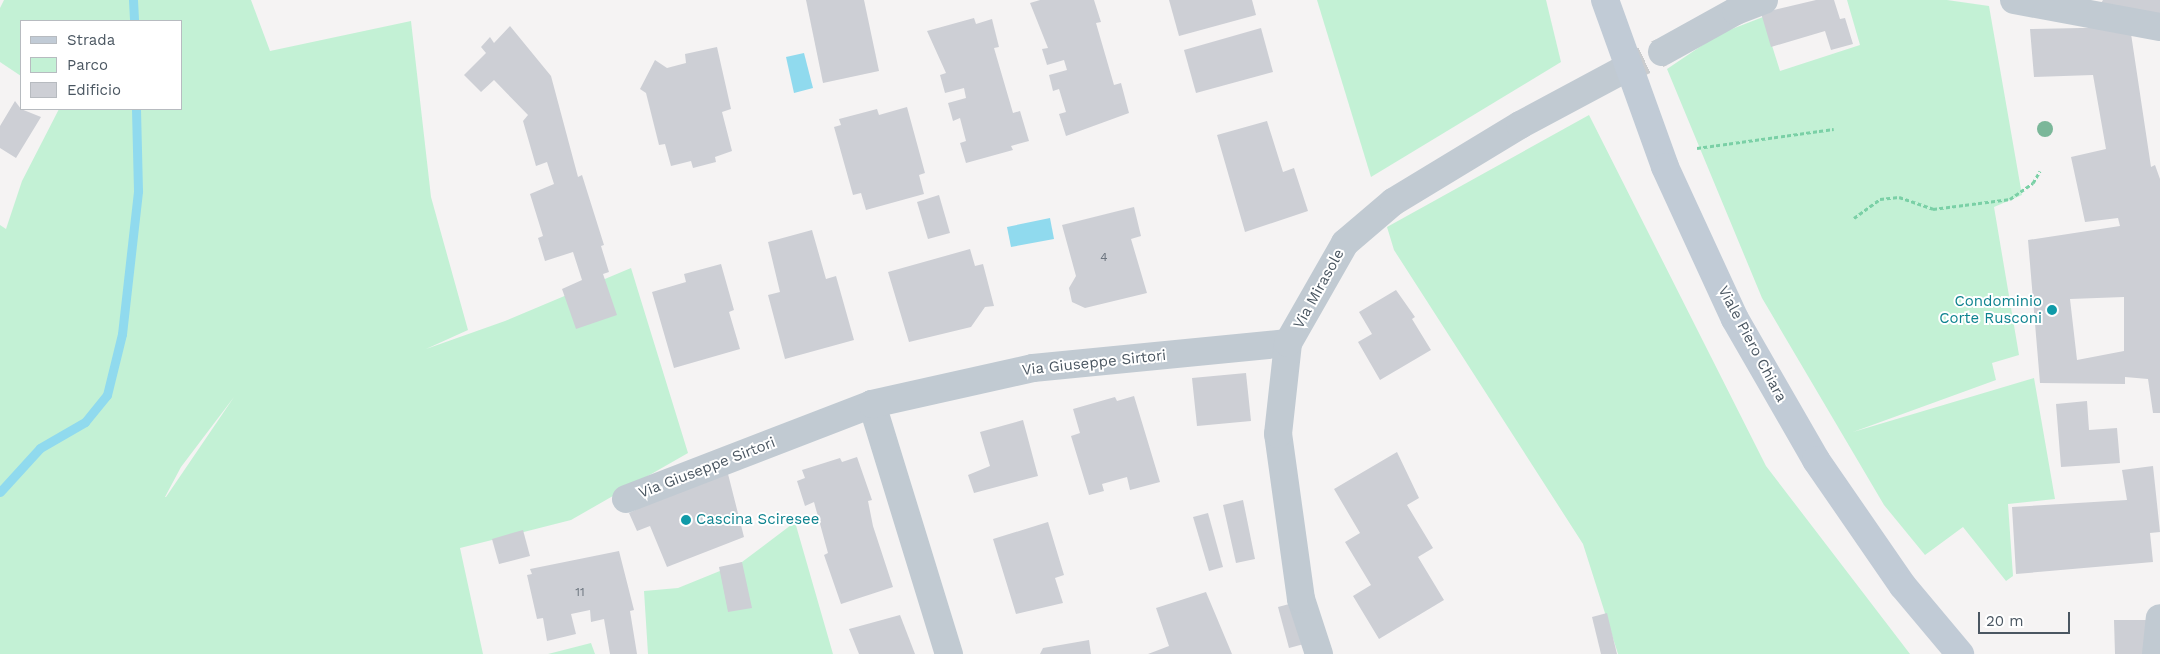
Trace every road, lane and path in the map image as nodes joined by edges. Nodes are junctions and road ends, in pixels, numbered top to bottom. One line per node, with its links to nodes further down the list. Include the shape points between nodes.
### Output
1 (1605, 0): 17 (street, Viale Piero Chiara, via 1665,167 1736,320 1816,460 1903,586)
2 (1764, 0): 5 (street)
3 (2014, 0): 4 (street)
4 (2160, 27)
5 (1662, 52)
6 (1619, 72): 11 (street, Via Mirasole, via 1520,125 1393,202 1345,243)
7 (1834, 129): 8 (path)
8 (1698, 148)
9 (2040, 170): 10 (path, via 2033,184 2010,199 1933,208 1899,197 1880,198)
10 (1854, 218)
11 (1288, 344): 12 (street, Via Giuseppe Sirtori, via 1033,368); 16 (street, Via Mirasole, via 1278,434 1301,599)
12 (872, 404): 13 (street, Via Giuseppe Sirtori); 15 (street)
13 (626, 499)
14 (2160, 618): 18 (street)
15 (949, 654)
16 (1319, 654)
17 (1960, 654)
18 (2156, 654)

